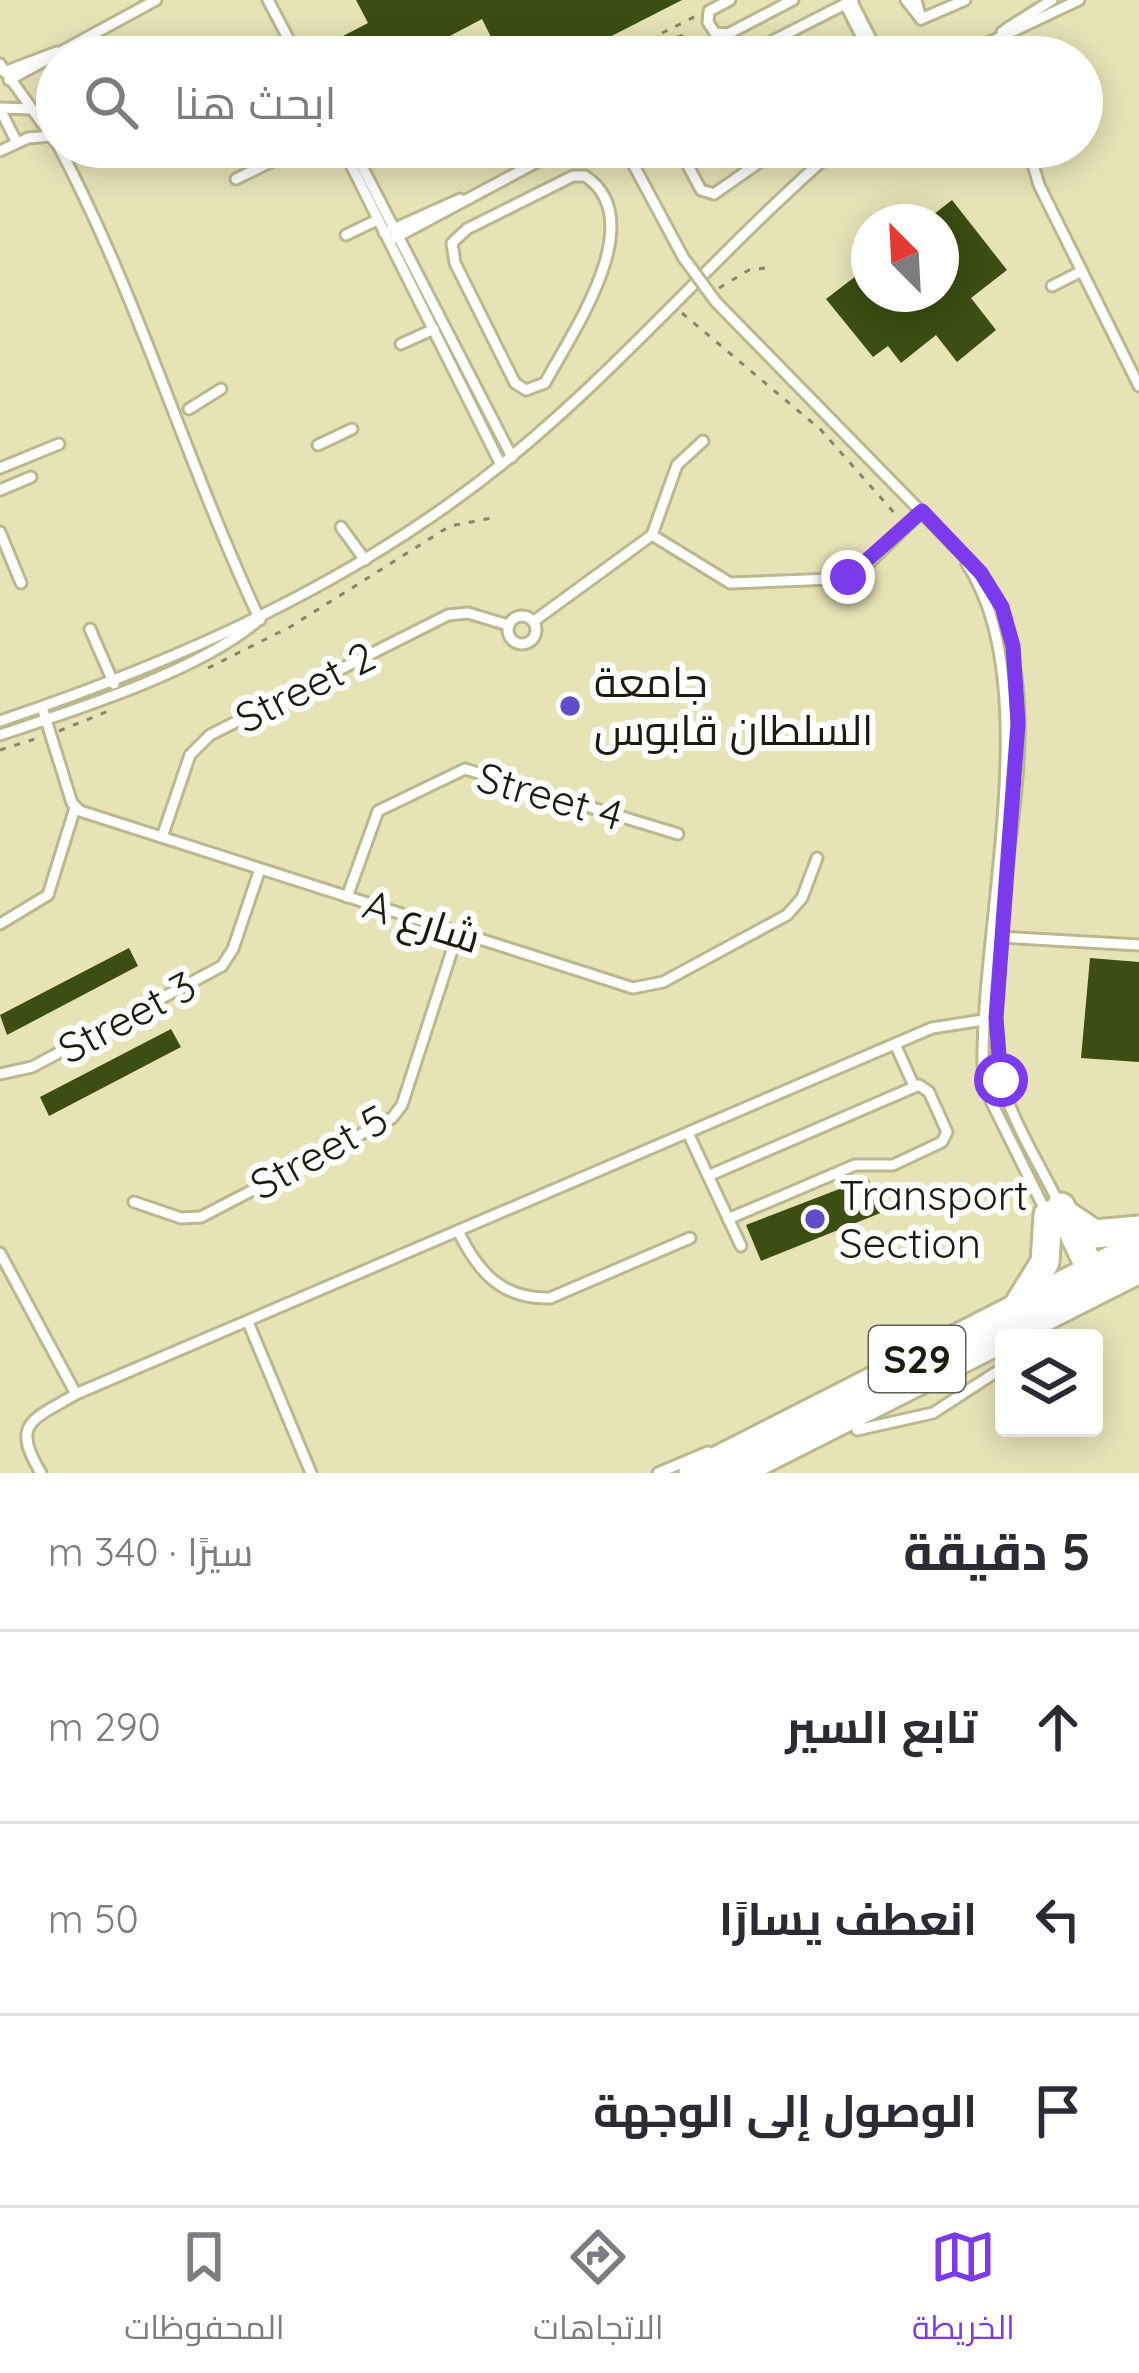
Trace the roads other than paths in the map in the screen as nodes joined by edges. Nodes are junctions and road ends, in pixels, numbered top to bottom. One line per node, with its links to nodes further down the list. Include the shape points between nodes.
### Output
1 (156, 0): 13 (lane)
2 (268, 0): 14 (lane)
3 (730, 0): 4 (lane, via 709,10 716,33)
4 (793, 0)
5 (906, 0): 11 (lane)
6 (916, 0): 11 (lane)
7 (965, 0): 11 (lane)
8 (1052, 0): 12 (lane)
9 (1079, 0): 12 (lane)
10 (850, 1): 15 (lane); 16 (lane)
11 (921, 19)
12 (1002, 32): 17 (lane); 18 (lane)
13 (87, 36)
14 (287, 36)
15 (782, 36)
16 (866, 36)
17 (995, 36)
18 (1003, 36)
19 (36, 60): 20 (lane)
20 (4, 72): 22 (lane)
21 (0, 108): 22 (lane); 24 (lane)
22 (31, 109): 23 (lane)
23 (36, 116)
24 (17, 143): 25 (lane); 26 (lane)
25 (36, 143)
26 (0, 151)
27 (68, 168): 70 (lane)
28 (259, 168): 38 (lane)
29 (351, 168): 41 (lane)
30 (364, 168): 43 (lane)
31 (522, 168): 40 (lane)
32 (538, 168): 39 (lane)
33 (635, 168): 63 (lane, bridge, via 716,302)
34 (689, 168): 35 (lane, via 701,190 714,194)
35 (752, 168)
36 (816, 168): 58 (lane)
37 (1034, 168): 46 (lane)
38 (236, 179)
39 (552, 187): 42 (lane); 42 (lane, via 573,176 592,180 613,231 586,305 545,383 533,390 515,383 451,253 458,234)
40 (462, 198): 42 (lane); 43 (lane)
41 (377, 220): 44 (lane); 45 (lane)
42 (478, 224)
43 (398, 231): 45 (lane); 48 (lane)
44 (346, 236)
45 (386, 237): 49 (lane)
46 (1082, 271): 47 (lane); 51 (lane)
47 (1052, 286)
48 (444, 324): 49 (lane); 58 (lane)
49 (432, 329): 50 (lane); 59 (lane)
50 (401, 344)
51 (1139, 386)
52 (221, 389): 53 (lane)
53 (189, 409)
54 (352, 429): 57 (lane)
55 (703, 442): 66 (lane, via 677,465)
56 (59, 444): 60 (lane)
57 (318, 445)
58 (512, 457): 59 (lane)
59 (501, 465): 68 (lane)
60 (0, 468)
61 (31, 477): 62 (lane)
62 (0, 490)
63 (922, 511): 66 (lane, via 848,577 738,584); 67 (lane)
64 (340, 527): 68 (lane)
65 (0, 532): 69 (lane)
66 (652, 535): 71 (lane)
67 (954, 544): 87 (lane, via 1002,607 1018,686); 89 (lane, via 991,611 1007,686)
68 (364, 560): 70 (lane)
69 (21, 583)
70 (260, 620): 74 (lane, via 226,644)
71 (534, 621): 72 (lane, via 520,616); 72 (lane, via 535,637 522,644)
72 (508, 625): 81 (lane, Street 2, via 448,615 210,736 190,755)
73 (90, 628): 74 (lane)
74 (116, 686): 75 (lane); 76 (lane)
75 (42, 707): 76 (lane); 77 (lane)
76 (46, 719): 78 (lane); 79 (lane)
77 (0, 721)
78 (0, 735)
79 (75, 808): 81 (lane, A شارع); 85 (lane, via 47,895)
80 (678, 834): 84 (lane, Street 4, via 465,769 378,811)
81 (162, 837): 83 (lane, A شارع)
82 (817, 859): 86 (lane, A شارع, via 788,915 643,988)
83 (260, 869): 84 (lane, A شارع); 91 (lane, Street 3, via 222,966 32,1067)
84 (347, 897): 86 (lane, A شارع)
85 (0, 924)
86 (458, 932): 95 (lane, Street 5, via 392,1118 201,1217)
87 (1000, 937): 88 (lane); 89 (lane)
88 (1139, 945)
89 (990, 1018): 90 (lane, via 949,1022); 96 (lane, via 1001,1080); 96 (lane, via 982,1066 991,1101)
90 (895, 1044): 92 (lane); 93 (lane)
91 (0, 1074)
92 (914, 1086): 94 (lane); 97 (lane, via 929,1092 947,1132 943,1142 892,1165 855,1165)
93 (688, 1133): 94 (lane); 99 (lane)
94 (708, 1176): 97 (lane)
95 (134, 1202)
96 (1054, 1211): 98 (main road, via 1094,1234); 104 (main road); 105 (main road, via 1046,1262)
97 (728, 1220): 101 (lane)
98 (1139, 1230)
99 (459, 1232): 100 (lane, via 486,1278 531,1299); 106 (lane)
100 (690, 1238)
101 (741, 1246)
102 (1139, 1246): 104 (main road, S29)
103 (0, 1253): 110 (lane)
104 (1105, 1280): 105 (main road, S29); 107 (main road, S29); 117 (main road)
105 (1008, 1312): 112 (main road, S29)
106 (248, 1322): 110 (lane); 114 (lane)
107 (1052, 1329)
108 (995, 1361): 111 (main road, S29)
109 (995, 1373): 111 (lane, via 934,1413)
110 (76, 1394): 113 (lane, via 25,1431)
111 (857, 1430): 118 (main road, S29)
112 (754, 1442): 115 (lane); 116 (main road, S29)
113 (41, 1473)
114 (311, 1473)
115 (658, 1473)
116 (693, 1473)
117 (736, 1473)
118 (771, 1473)

